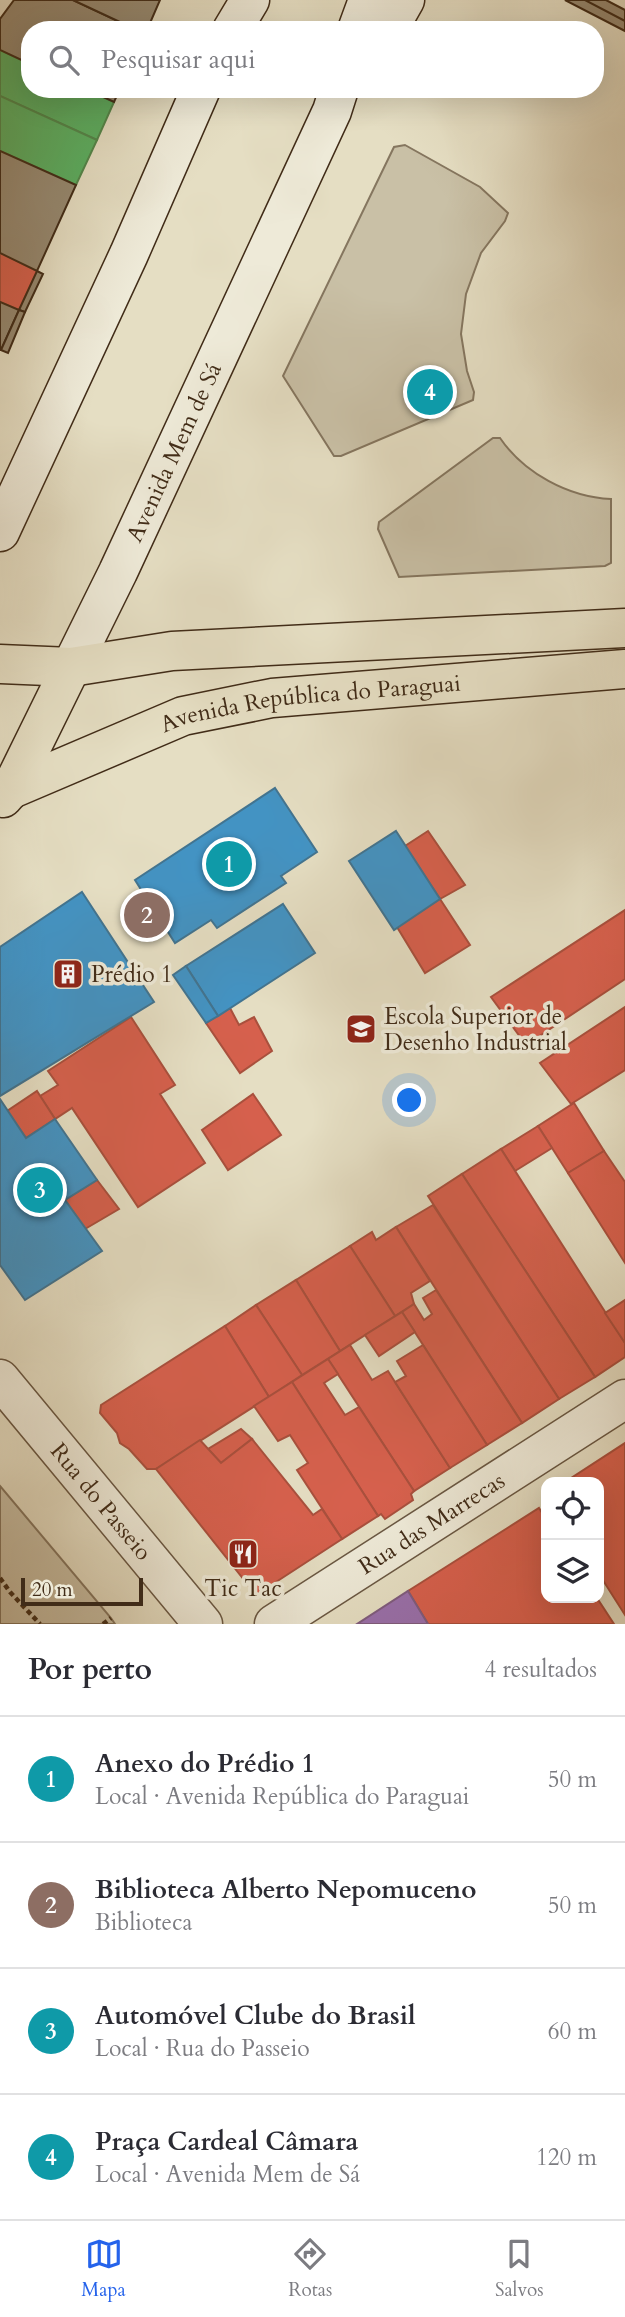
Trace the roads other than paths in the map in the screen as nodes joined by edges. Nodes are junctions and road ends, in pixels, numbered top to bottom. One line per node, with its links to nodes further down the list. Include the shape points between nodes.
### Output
1 (232, 0): 5 (main road)
2 (250, 0): 6 (main road)
3 (368, 0): 7 (main road)
4 (405, 0): 8 (main road)
5 (226, 21)
6 (237, 21)
7 (360, 21)
8 (393, 21)
9 (197, 98): 11 (main road)
10 (339, 98): 14 (main road, Avenida Mem de Sá)
11 (0, 532)
12 (625, 628): 14 (main road, via 172,651)
13 (0, 664): 14 (main road)
14 (71, 667): 16 (main road, Avenida Mem de Sá)
15 (625, 669): 16 (main road, Avenida República do Paraguai, via 272,698 183,716)
16 (4, 795)
17 (0, 1379): 19 (main road, Rua do Passeio)
18 (625, 1399): 20 (main road, Rua das Marrecas)
19 (203, 1624)
20 (274, 1624)

